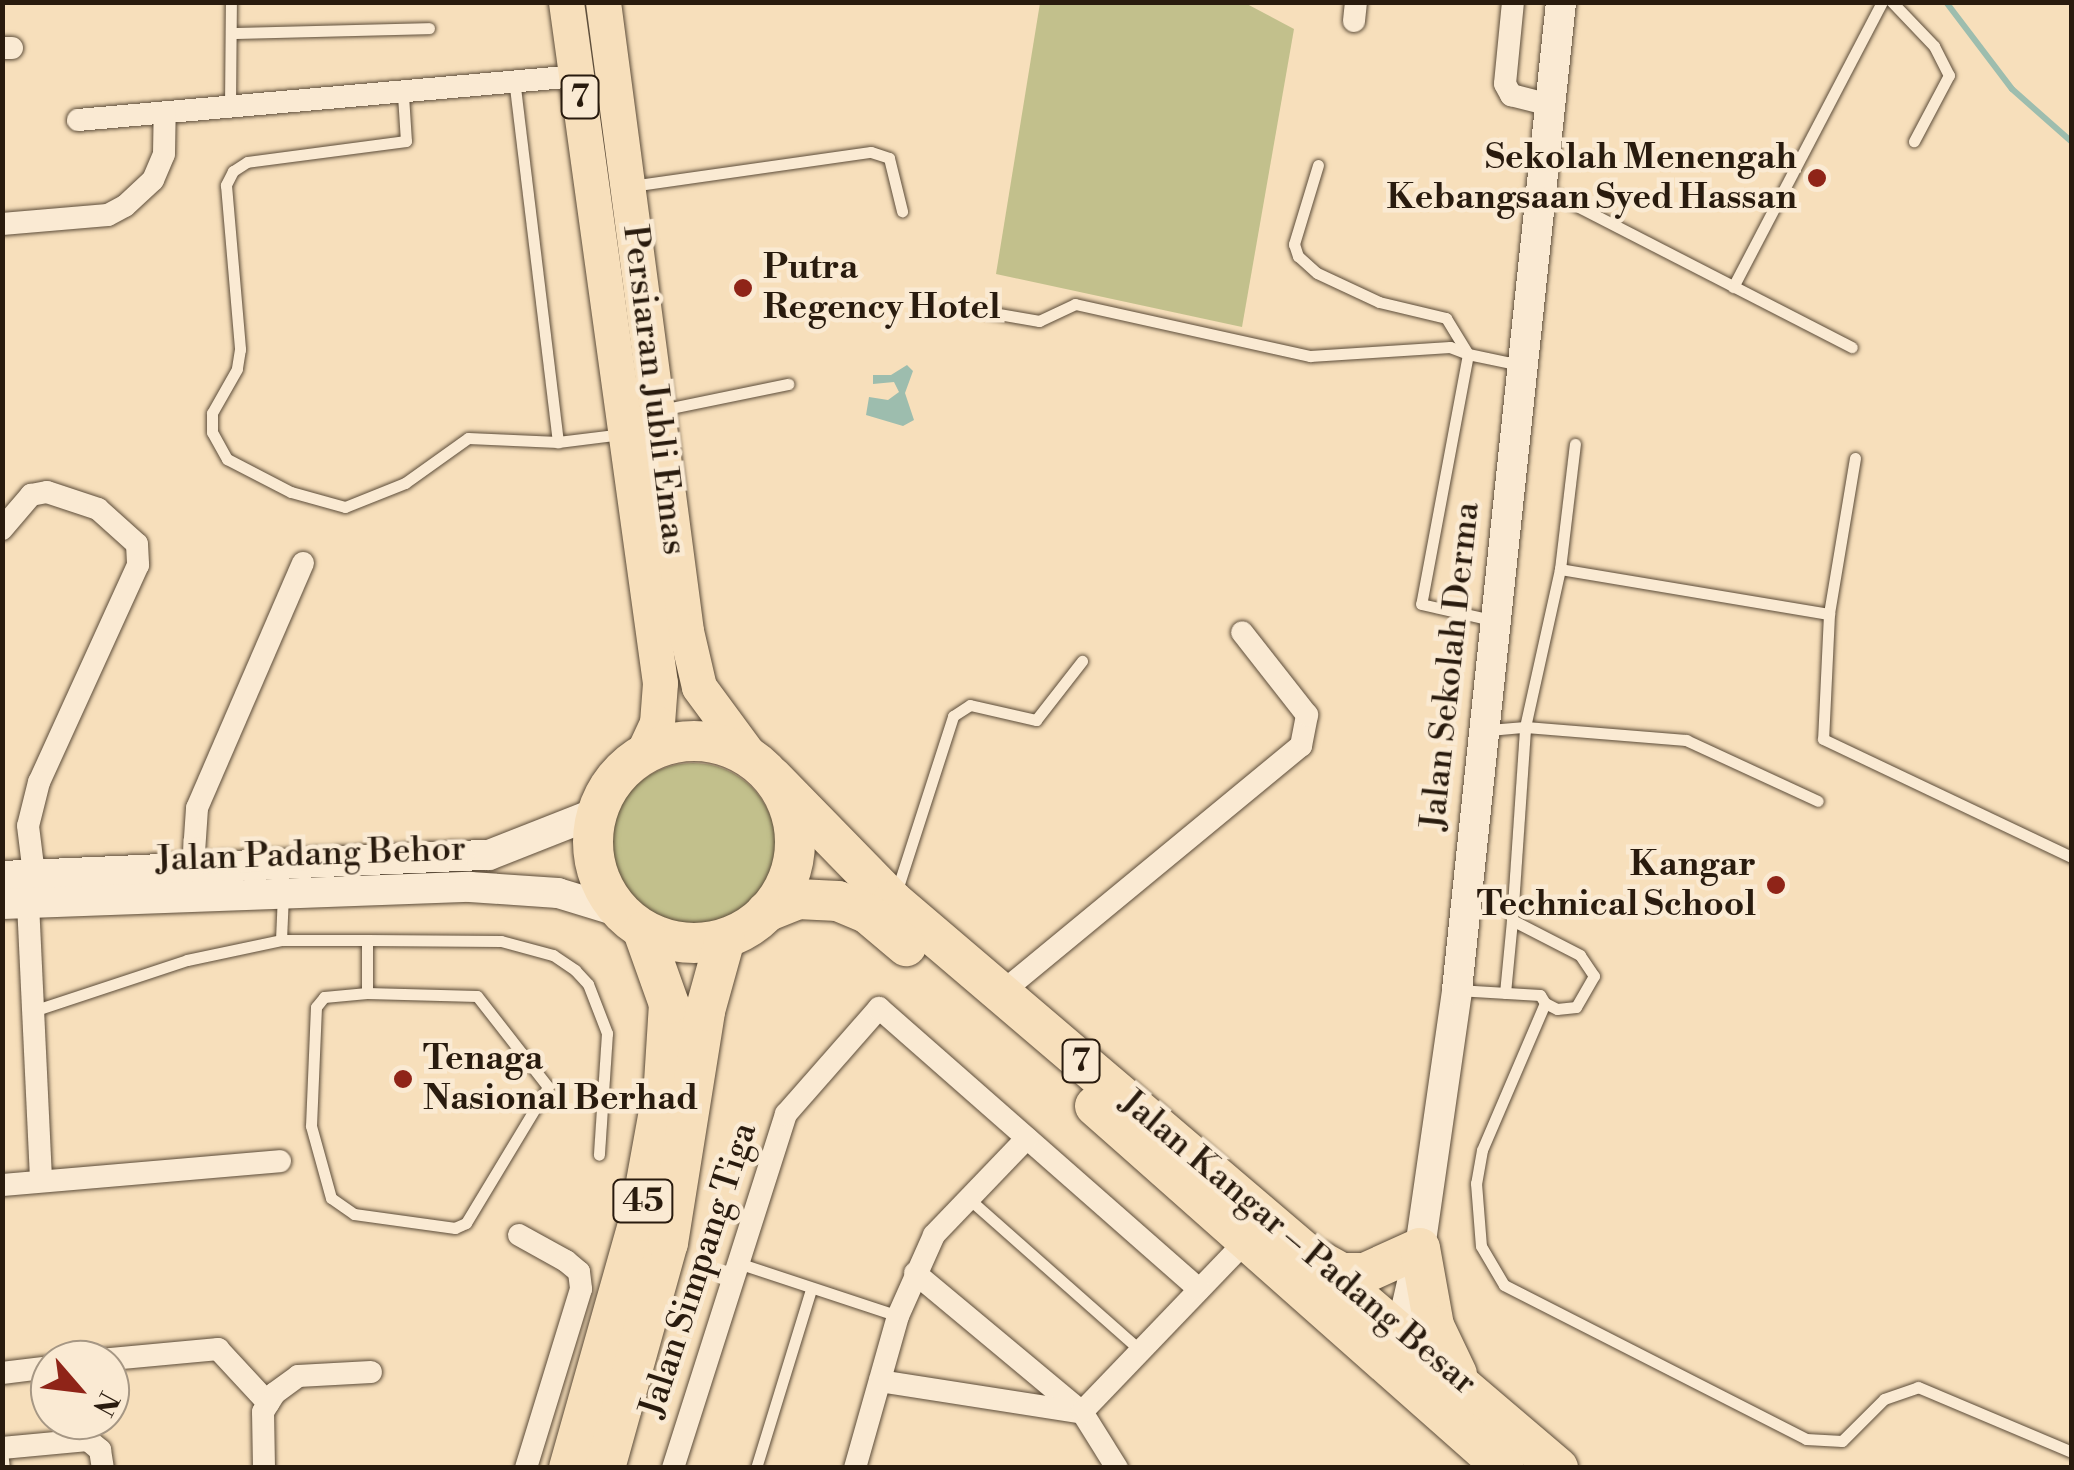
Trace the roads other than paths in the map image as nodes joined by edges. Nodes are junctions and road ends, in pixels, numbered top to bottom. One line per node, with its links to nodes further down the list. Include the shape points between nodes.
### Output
1 (231, 2): 9 (lane)
2 (566, 2): 10 (main road, Persiaran Jubli Emas / 7)
3 (602, 2): 19 (main road, Persiaran Jubli Emas / 7)
4 (1514, 2): 13 (street, via 1506,84 1511,95)
5 (1562, 2): 13 (street, Jalan Sekolah Derma)
6 (1882, 2): 24 (lane)
7 (1892, 2): 17 (lane, via 1934,46 1949,75)
8 (429, 28): 9 (lane)
9 (231, 33): 14 (lane)
10 (577, 76): 11 (street); 21 (main road, Persiaran Jubli Emas / 7)
11 (515, 86): 12 (street); 32 (lane)
12 (402, 95): 14 (street); 32 (lane, via 406,142 247,162 233,171 226,186 240,349 237,369 218,394 212,432 227,459 306,499 345,507 404,483 468,438)
13 (1550, 104): 20 (street, Jalan Sekolah Derma)
14 (230, 107): 15 (street)
15 (165, 115): 16 (street); 23 (street, via 164,154 153,180 125,206 108,215)
16 (78, 120)
17 (1914, 141)
18 (1318, 165): 27 (lane, via 1294,244 1298,256 1317,274 1379,302 1446,318)
19 (628, 186): 21 (main road); 22 (lane, via 870,152 889,158); 30 (main road, Persiaran Jubli Emas / 7)
20 (1540, 187): 24 (lane); 28 (street, Jalan Sekolah Derma)
21 (593, 192): 31 (main road, Persiaran Jubli Emas / 7)
22 (902, 211)
23 (2, 224)
24 (1733, 287): 26 (lane)
25 (986, 312): 27 (lane, via 1039,321 1075,304 1310,356 1450,347)
26 (1852, 348)
27 (1468, 354): 28 (lane); 39 (lane, via 1421,604)
28 (1520, 365): 39 (street, Jalan Sekolah Derma)
29 (788, 384): 30 (lane)
30 (657, 411): 45 (main road, Persiaran Jubli Emas / 7, via 696,676 715,717)
31 (626, 433): 32 (lane); 44 (main road, Persiaran Jubli Emas / 7, via 660,683 658,723)
32 (558, 442)
33 (1576, 444): 37 (lane)
34 (1855, 458): 38 (lane)
35 (2, 528): 52 (street, via 30,496 48,492 109,516 137,544 138,564 40,782)
36 (303, 563): 49 (street, via 197,808)
37 (1560, 570): 38 (lane); 42 (lane)
38 (1829, 614): 48 (lane, via 1822,730 1832,748)
39 (1492, 620): 43 (street, Jalan Sekolah Derma)
40 (1242, 632): 62 (street, via 1307,715 1301,746)
41 (1082, 662): 53 (lane, via 1036,720 970,705 952,716)
42 (1526, 727): 43 (lane); 46 (lane, via 1686,740); 55 (lane)
43 (1480, 731): 60 (street, Jalan Sekolah Derma)
44 (642, 755): 45 (highway, 7, via 698,741); 47 (highway, 7, via 610,786)
45 (762, 768): 53 (highway, Jalan Kangar – Padang Besar / 7); 54 (highway, 7, via 790,812 795,851 789,877)
46 (1818, 801)
47 (598, 812): 49 (street, Jalan Padang Behor, via 490,855); 56 (highway, via 596,865)
48 (2072, 857)
49 (193, 867): 52 (street, Jalan Padang Behor)
50 (2, 876): 52 (street, Jalan Padang Behor)
51 (284, 892): 52 (street, Jalan Padang Behor); 56 (street, Jalan Padang Behor, via 470,886 558,894); 58 (lane)
52 (21, 894): 65 (street)
53 (894, 902): 62 (highway, Jalan Kangar – Padang Besar / 7)
54 (766, 912): 57 (highway, 7); 73 (highway, Jalan Kangar – Padang Besar / 7, via 798,899 838,901 868,914)
55 (1512, 920): 63 (lane); 64 (lane, via 1590,964 1589,994 1576,1007 1557,1010)
56 (632, 921): 57 (highway, via 683,944); 96 (highway, 45, via 670,1004 664,1083)
57 (725, 939): 96 (highway, 45, via 705,1011 668,1243)
58 (281, 940): 59 (lane); 65 (lane, via 187,960)
59 (367, 940): 61 (lane); 67 (lane, via 501,941 553,956 575,970 588,984 607,1034)
60 (1457, 990): 63 (lane); 74 (street, Jalan Sekolah Derma)
61 (367, 993): 61 (lane, via 477,996 548,1087 466,1222 454,1228 354,1214 331,1198 311,1126 316,1007 324,997)
62 (1001, 993): 75 (highway, Jalan Kangar – Padang Besar / 7)
63 (1504, 993): 64 (lane, via 1540,995)
64 (1545, 1003): 94 (lane, via 1482,1150 1476,1183 1480,1246 1504,1285 1806,1439 1842,1441 1884,1399 1918,1387)
65 (33, 1011): 69 (street)
66 (1027, 1138): 71 (street); 76 (street, Jalan Simpang Tiga, via 879,1008 786,1114); 79 (street)
67 (599, 1155)
68 (280, 1161): 69 (street)
69 (41, 1179): 70 (street)
70 (2, 1185)
71 (967, 1197): 77 (street, via 934,1235); 83 (lane)
72 (519, 1236): 95 (street, via 566,1260 579,1272 582,1289)
73 (1246, 1240): 79 (street); 81 (highway, Jalan Kangar – Padang Besar / 7)
74 (1420, 1248): 75 (highway, via 1364,1274 1342,1273); 82 (street, Jalan Sekolah Derma); 89 (highway, via 1440,1344)
75 (1316, 1260): 82 (highway, Jalan Kangar – Padang Besar / 7)
76 (736, 1262): 78 (lane); 101 (street, Jalan Simpang Tiga)
77 (915, 1273): 80 (street); 92 (street)
78 (811, 1289): 80 (lane); 102 (lane)
79 (1199, 1290): 83 (street)
80 (898, 1316): 88 (street)
81 (1344, 1324): 82 (highway, via 1388,1338); 90 (highway, Jalan Kangar – Padang Besar / 7)
82 (1400, 1335): 89 (highway, Jalan Kangar – Padang Besar / 7); 90 (highway)
83 (1141, 1351): 92 (street)
84 (130, 1357): 91 (street, via 218,1349)
85 (30, 1370): 87 (street)
86 (371, 1372): 91 (street, via 298,1376)
87 (2, 1373)
88 (880, 1380): 92 (street); 97 (street)
89 (1465, 1384): 105 (highway, Jalan Kangar – Padang Besar / 7)
90 (1418, 1388): 104 (highway, Jalan Kangar – Padang Besar / 7)
91 (272, 1398): 100 (street, via 263,1412)
92 (1082, 1412): 103 (street)
93 (2, 1449): 98 (lane); 99 (street, via 88,1440 100,1450)
94 (2072, 1452)
95 (530, 1458): 96 (street)
96 (582, 1465)
97 (857, 1467)
98 (4, 1468)
99 (103, 1468)
100 (264, 1468)
101 (673, 1468)
102 (756, 1468)
103 (1117, 1468)
104 (1504, 1468)
105 (1558, 1468)

